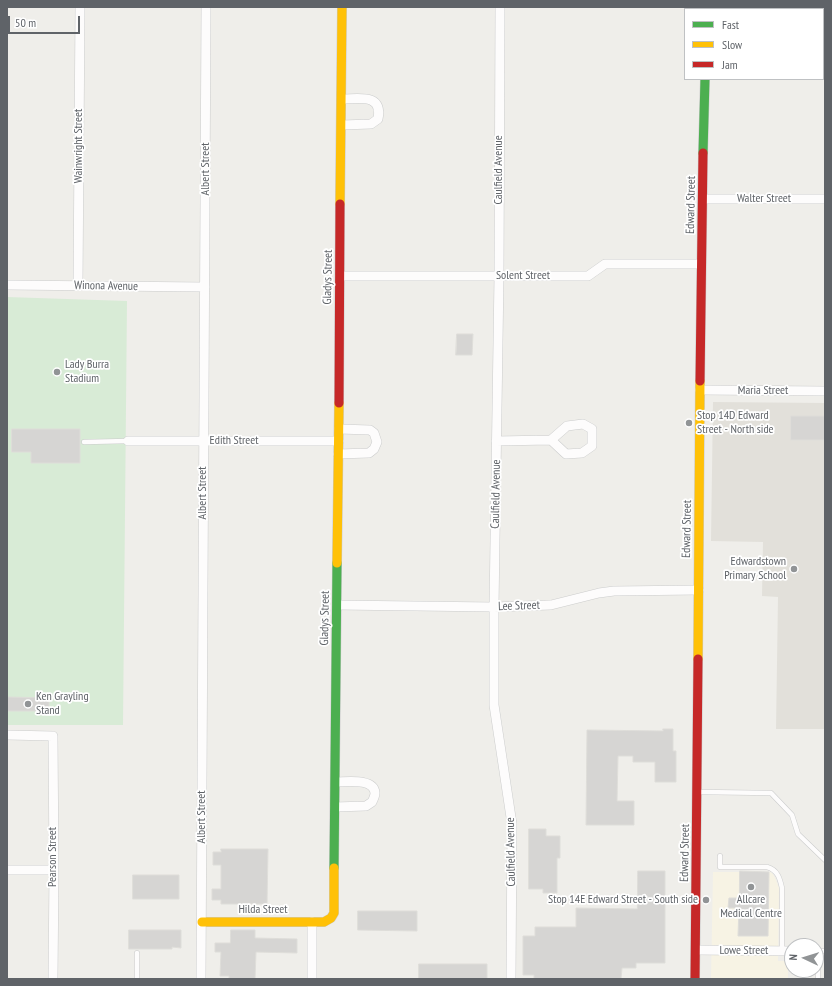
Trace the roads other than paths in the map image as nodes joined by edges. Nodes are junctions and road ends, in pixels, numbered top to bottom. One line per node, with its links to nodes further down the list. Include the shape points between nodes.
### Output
1 (80, 7): 14 (street, Wainwright Street)
2 (206, 7): 15 (street, Albert Street)
3 (342, 7): 6 (street, Gladys Street)
4 (500, 7): 12 (street, Caulfield Avenue)
5 (705, 80): 8 (street, Edward Street)
6 (342, 99): 7 (street, Gladys Street); 7 (street, via 370,100 376,102 380,110 378,119 370,124)
7 (342, 125): 11 (street, Gladys Street)
8 (703, 199): 9 (street, Walter Street); 10 (street, Edward Street)
9 (825, 199)
10 (701, 264): 12 (street, Solent Street, via 605,264 588,276); 16 (street, Edward Street)
11 (340, 276): 12 (street, Solent Street); 18 (street, Gladys Street)
12 (499, 276): 23 (street, Caulfield Avenue)
13 (7, 285): 14 (street, Winona Avenue)
14 (78, 286): 15 (street, Winona Avenue)
15 (205, 288): 21 (street, Albert Street)
16 (700, 390): 17 (street, Maria Street); 26 (street, Edward Street)
17 (825, 391)
18 (339, 429): 22 (street, Gladys Street); 25 (street, via 370,430 377,442 369,453)
19 (551, 440): 19 (street, via 566,454 582,453 592,446 592,429 583,424 567,426); 23 (street)
20 (128, 441): 21 (street, Edith Street); 24 (lane)
21 (204, 441): 22 (street, Edith Street); 37 (street, Albert Street)
22 (338, 441): 25 (street, Gladys Street)
23 (496, 441): 28 (street, Caulfield Avenue)
24 (84, 442)
25 (338, 454): 27 (street, Gladys Street)
26 (699, 590): 28 (street, Lee Street, via 614,591 551,605); 31 (street, Edward Street)
27 (337, 605): 28 (street, Lee Street); 30 (street, Gladys Street)
28 (494, 607): 47 (street, Caulfield Avenue, via 494,705 512,824)
29 (7, 735): 36 (street, Pearson Street, via 53,736)
30 (336, 782): 32 (street, Gladys Street); 32 (street, via 367,782 375,793 372,802 366,806)
31 (697, 792): 34 (lane, via 771,793 792,815 798,834); 40 (street, Edward Street)
32 (335, 807): 39 (street, Gladys Street, via 334,913)
33 (720, 856): 41 (lane, via 720,867 767,867 780,878)
34 (825, 860)
35 (7, 870): 36 (street)
36 (54, 870): 43 (street, Pearson Street)
37 (202, 922): 38 (street, Hilda Street); 45 (street, Albert Street)
38 (312, 922): 39 (street, Hilda Street); 46 (street)
39 (324, 922)
40 (696, 950): 41 (street, Lowe Street); 48 (street, Edward Street)
41 (782, 951)
42 (137, 953): 44 (lane)
43 (53, 979)
44 (137, 979)
45 (201, 979)
46 (312, 979)
47 (511, 979)
48 (694, 979)

